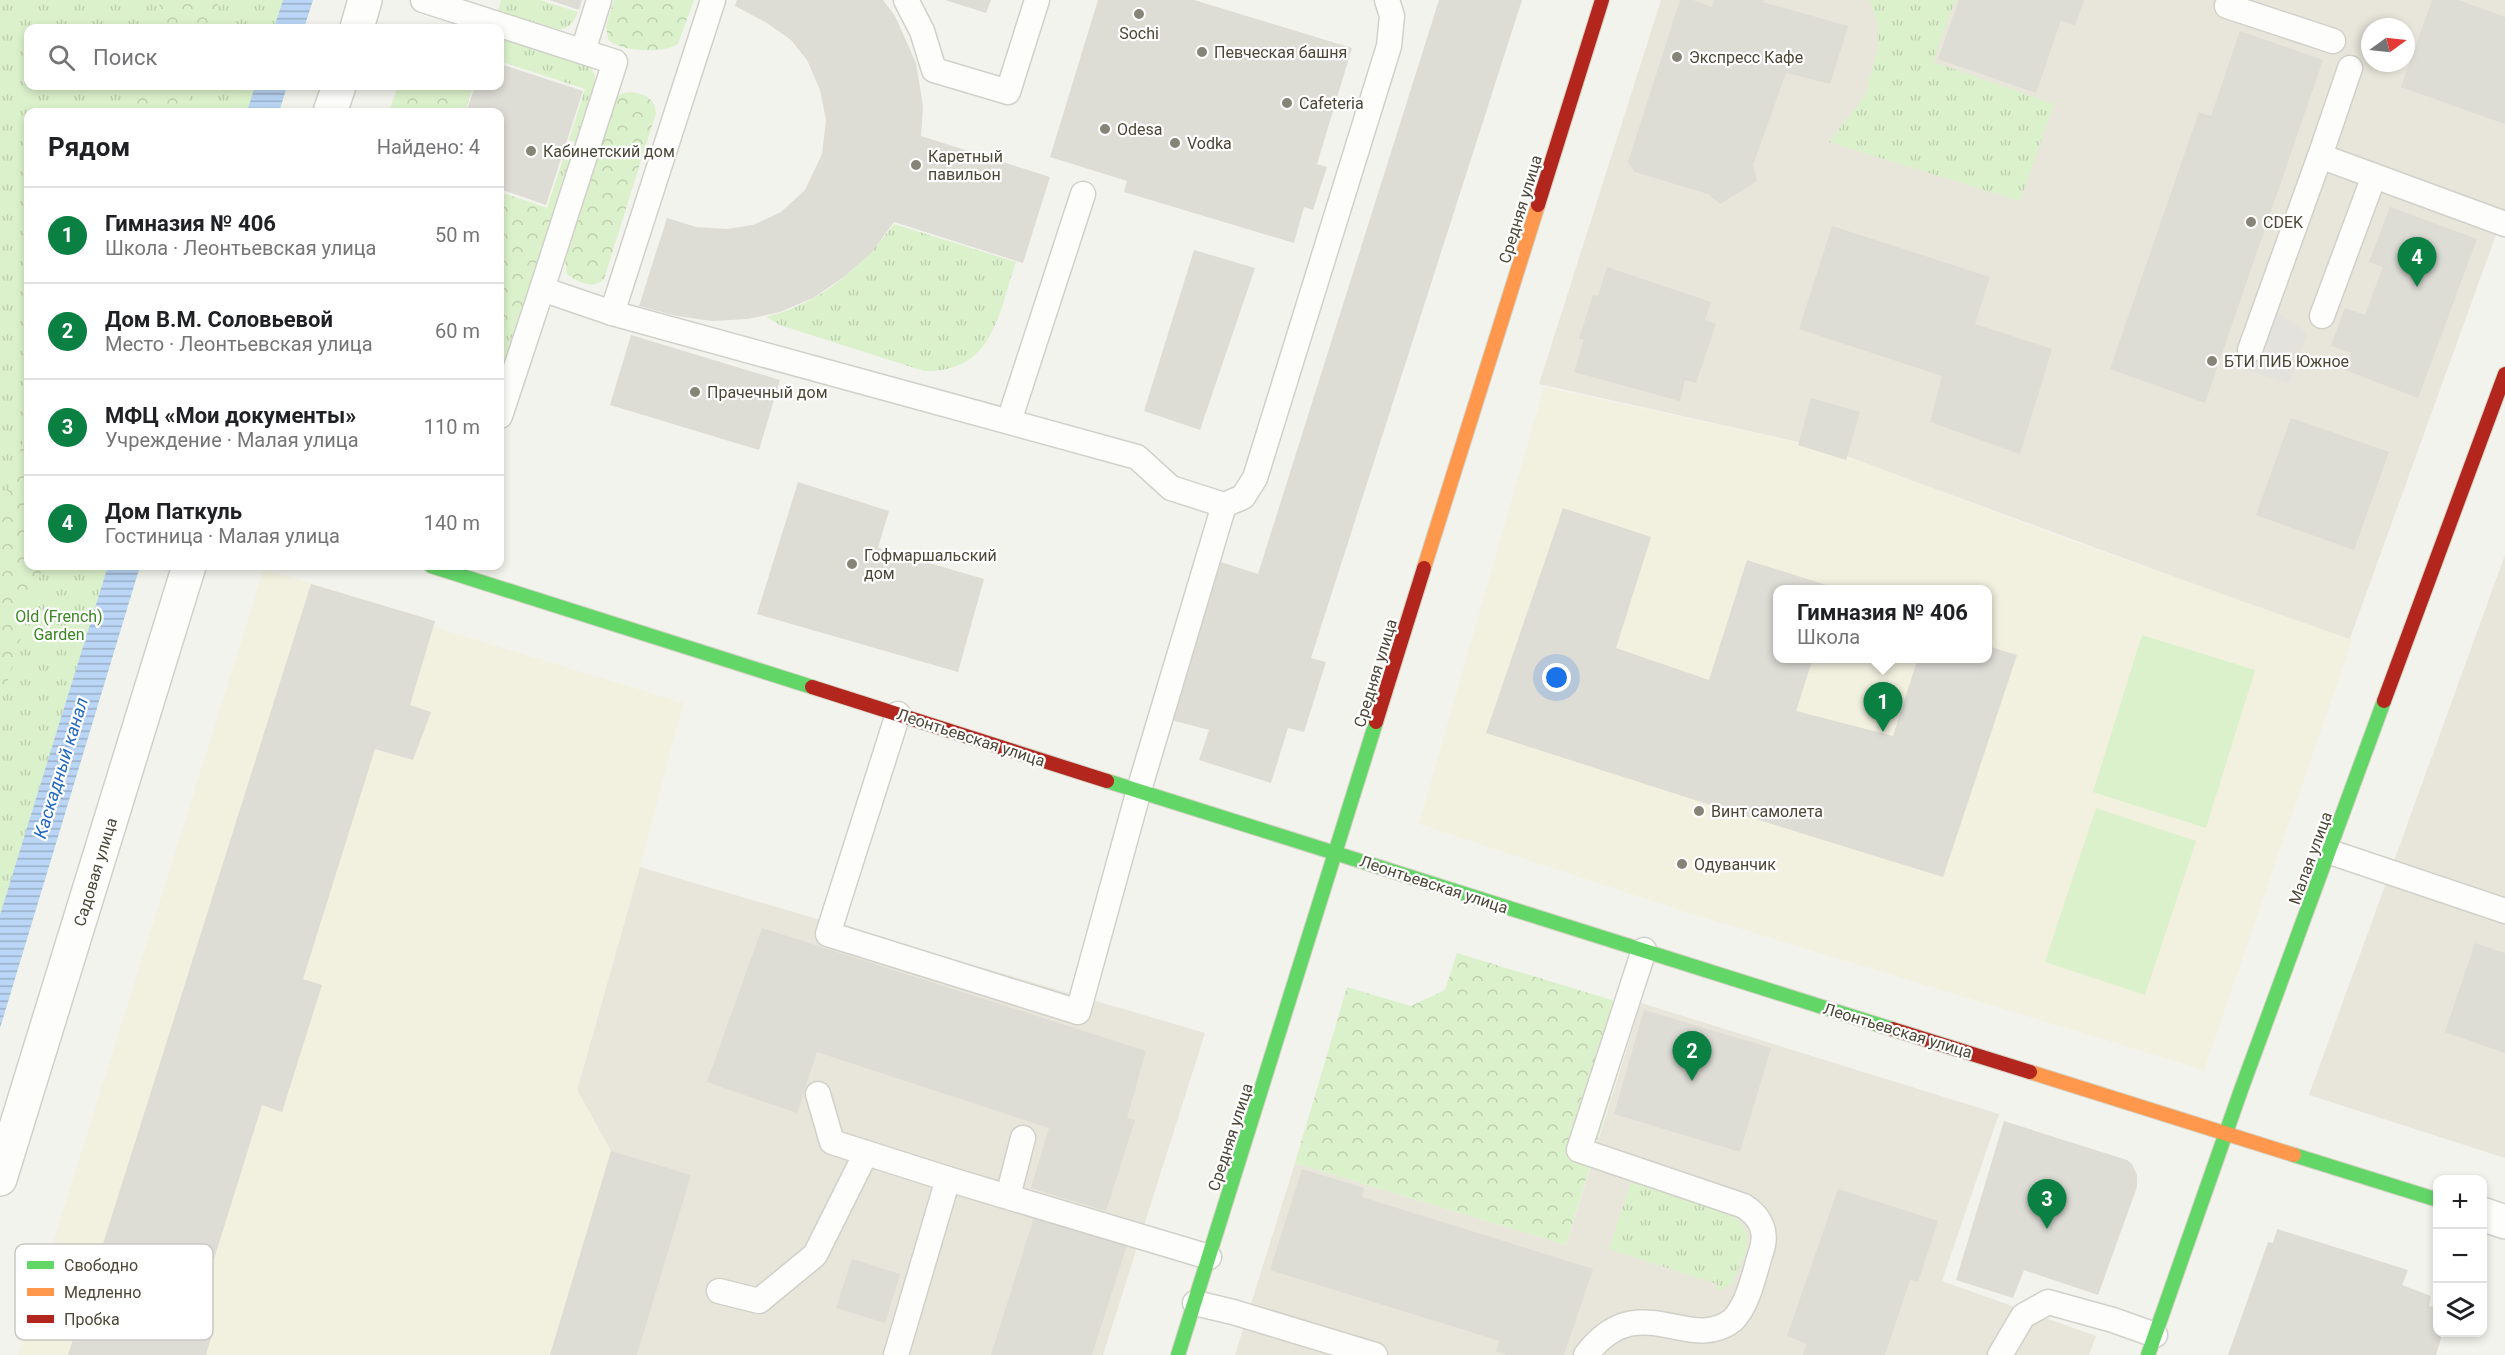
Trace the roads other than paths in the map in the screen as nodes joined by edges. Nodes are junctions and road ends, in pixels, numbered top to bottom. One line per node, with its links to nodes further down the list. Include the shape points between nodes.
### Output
1 (365, 0): 10 (street)
2 (423, 0): 11 (lane)
3 (599, 0): 14 (lane)
4 (713, 0): 23 (lane)
5 (906, 0): 6 (lane, via 922,31 934,70 1008,92)
6 (1037, 0)
7 (1388, 0): 29 (lane, via 1392,16 1389,46 1255,478 1243,496)
8 (1602, 0): 35 (street, Средняя улица)
9 (2227, 6): 13 (lane)
10 (358, 24)
11 (498, 24)
12 (504, 26): 14 (lane)
13 (2333, 40)
14 (583, 51): 22 (lane, via 615,62)
15 (2350, 68): 18 (lane)
16 (338, 90): 17 (street)
17 (331, 108)
18 (2320, 156): 19 (lane); 25 (lane)
19 (2374, 176): 21 (lane); 24 (lane)
20 (1083, 194): 28 (lane)
21 (2505, 224)
22 (542, 289): 23 (lane); 27 (lane)
23 (612, 313): 28 (lane)
24 (2322, 315)
25 (2250, 350)
26 (2505, 374): 34 (street, Малая улица)
27 (504, 404)
28 (1009, 421): 29 (lane, via 1137,457 1172,489)
29 (1224, 505): 33 (lane)
30 (188, 570): 42 (street, Садовая улица)
31 (450, 570): 32 (street, Леонтьевская улица)
32 (898, 714): 33 (street, Леонтьевская улица); 33 (lane, via 828,934 840,938 1078,1012)
33 (1139, 790): 35 (street, Леонтьевская улица)
34 (2330, 852): 36 (lane); 39 (street, Малая улица)
35 (1336, 853): 37 (street, Леонтьевская улица); 48 (street, Средняя улица)
36 (2505, 911)
37 (1644, 950): 39 (street, Леонтьевская улица); 55 (lane, via 1579,1150 1744,1206 1757,1215 1764,1230 1763,1247 1744,1302 1733,1320 1712,1336 1689,1338 1650,1325 1616,1328)
38 (818, 1094): 41 (lane, via 832,1142)
39 (2226, 1133): 45 (street, Леонтьевская улица); 51 (street, Малая улица)
40 (1023, 1138): 44 (lane)
41 (866, 1153): 43 (lane); 49 (lane, via 815,1255 759,1301)
42 (0, 1179)
43 (948, 1179): 44 (lane); 52 (lane)
44 (1008, 1196): 48 (lane)
45 (2433, 1198)
46 (2487, 1217): 47 (street)
47 (2505, 1222)
48 (1209, 1257): 50 (street, Средняя улица)
49 (719, 1291)
50 (1195, 1303): 53 (street, Средняя улица); 54 (lane)
51 (2151, 1345): 56 (lane, via 2113,1320 2048,1302 2023,1316)
52 (897, 1355)
53 (1178, 1355)
54 (1374, 1355)
55 (1586, 1355)
56 (2000, 1355)

